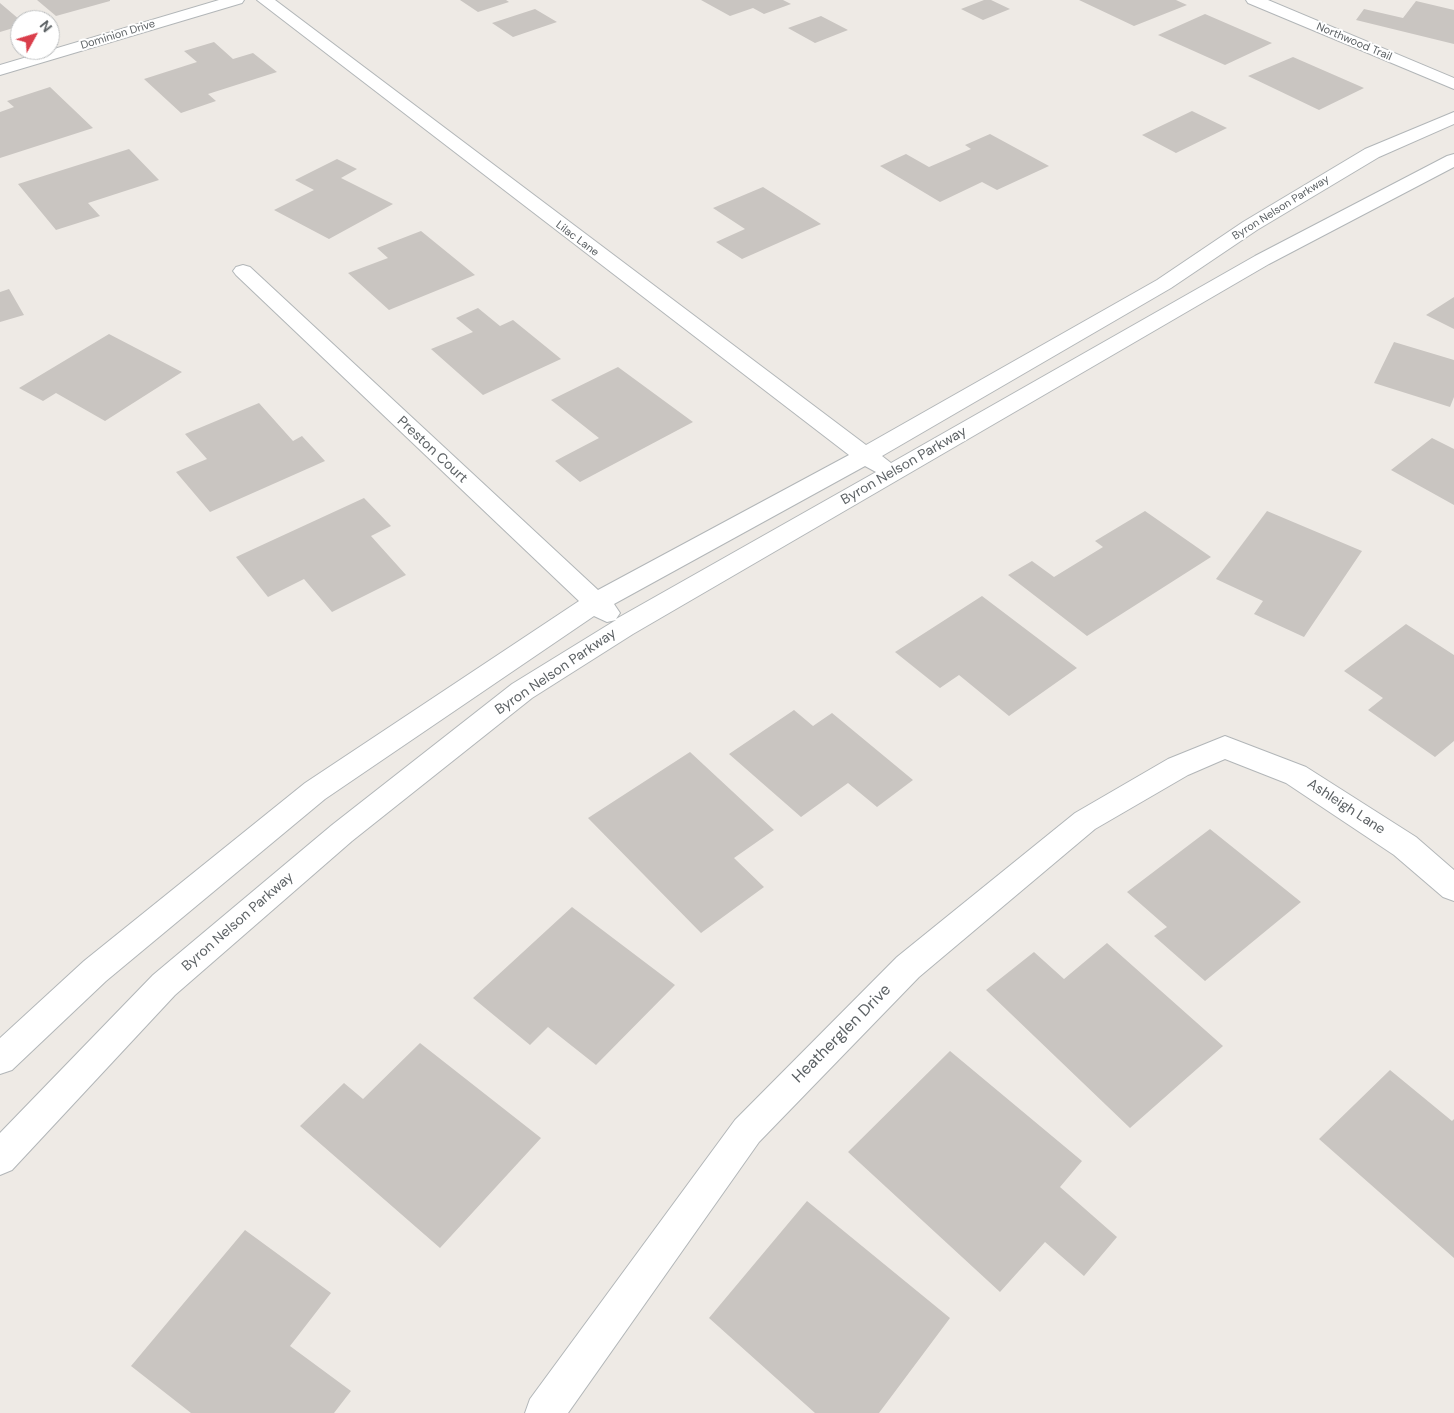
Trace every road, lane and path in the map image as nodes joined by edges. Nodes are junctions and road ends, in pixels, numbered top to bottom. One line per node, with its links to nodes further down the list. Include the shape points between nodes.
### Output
1 (236, 0): 4 (street, Dominion Drive)
2 (265, 0): 11 (street, Lilac Lane)
3 (1254, 0): 5 (street, Northwood Trail)
4 (0, 70)
5 (1454, 84)
6 (1454, 117): 9 (street, Byron Nelson Parkway, via 1372,153)
7 (1454, 160): 10 (street, Byron Nelson Parkway, via 1262,260)
8 (243, 271): 13 (street, Preston Court)
9 (1115, 312): 10 (street); 11 (street, Byron Nelson Parkway)
10 (1143, 328): 12 (street, Byron Nelson Parkway)
11 (865, 456): 12 (street, Lilac Lane); 13 (street, Byron Nelson Parkway)
12 (893, 472): 14 (street, Byron Nelson Parkway)
13 (594, 603): 14 (street, Preston Court); 17 (street, Byron Nelson Parkway, via 315,791 95,970)
14 (624, 627): 18 (street, Byron Nelson Parkway, via 522,692 342,833 164,985)
15 (1225, 747): 16 (street, Ashleigh Lane, via 1296,775 1405,846); 19 (street, Heatherglen Drive, via 1178,767 1085,821 908,967 747,1130)
16 (1454, 888)
17 (0, 1059)
18 (0, 1158)
19 (544, 1413)

